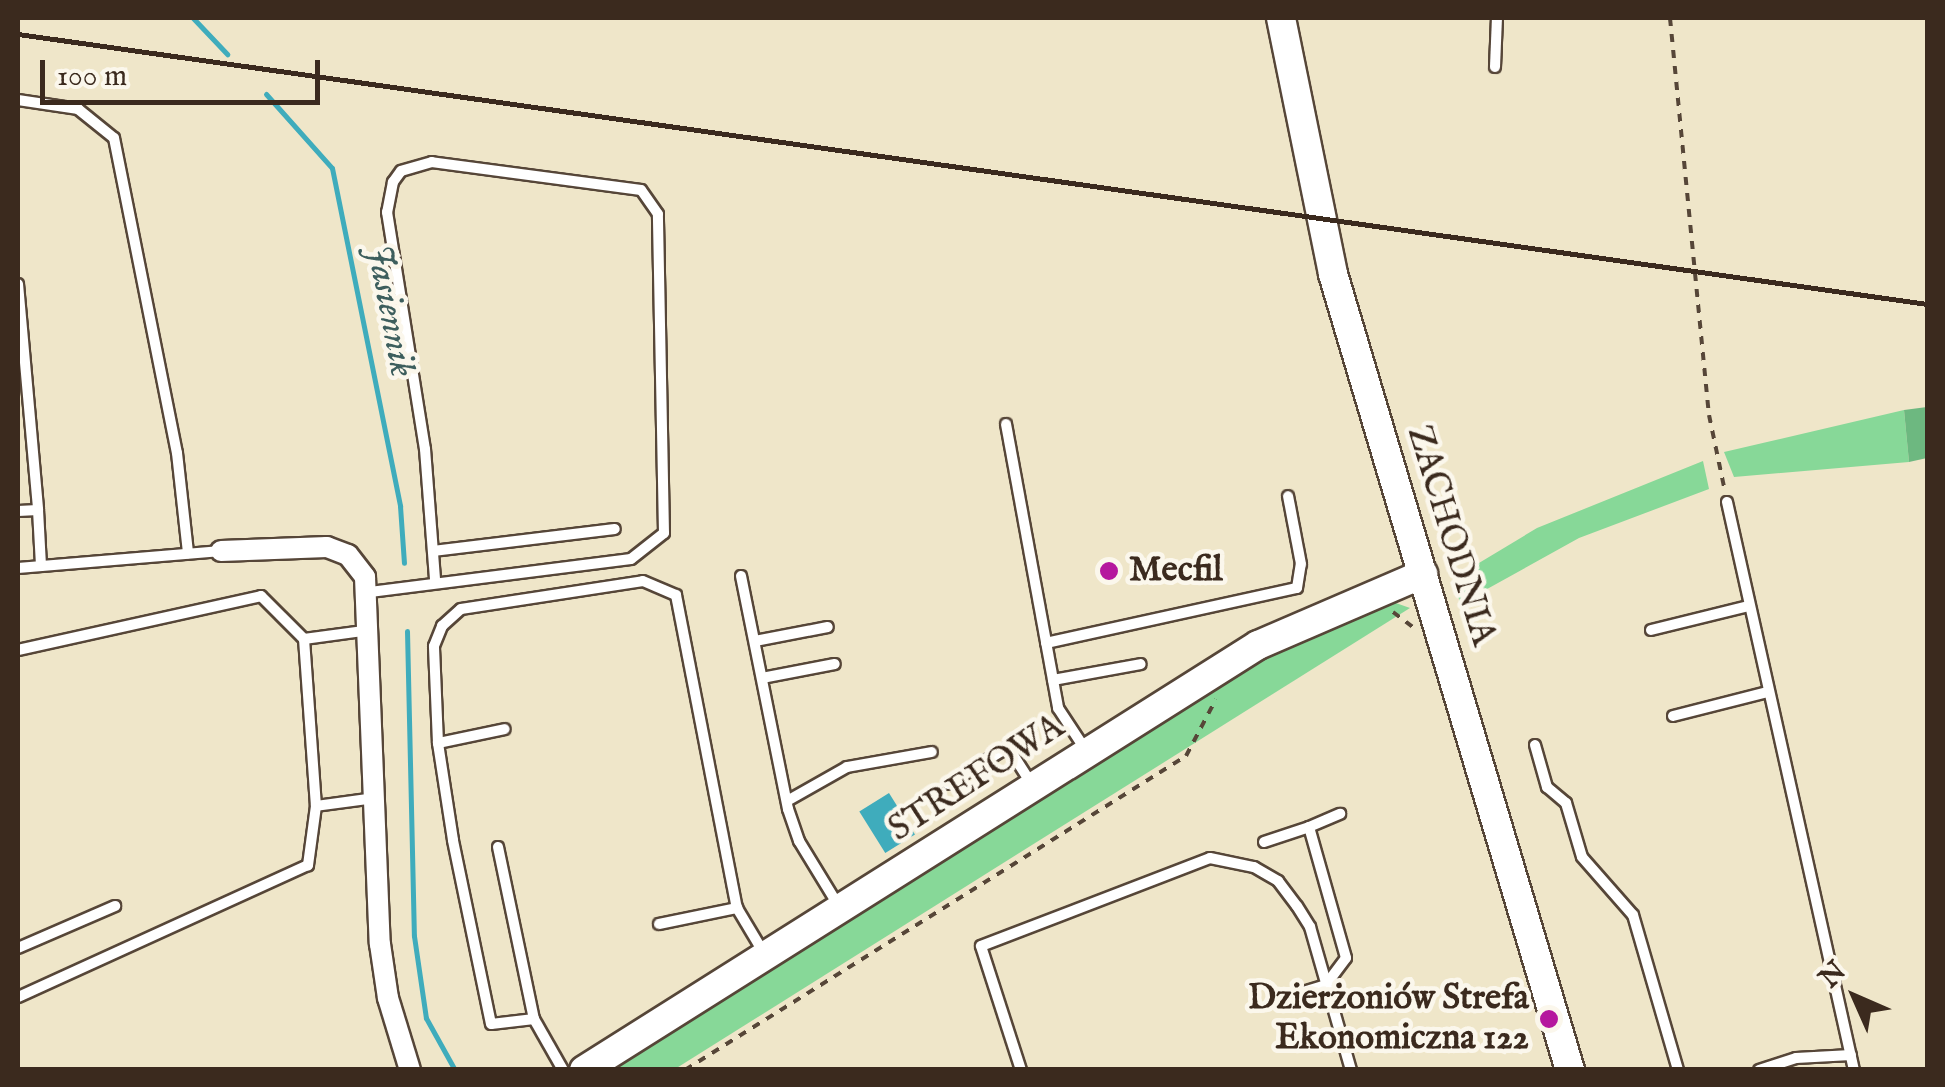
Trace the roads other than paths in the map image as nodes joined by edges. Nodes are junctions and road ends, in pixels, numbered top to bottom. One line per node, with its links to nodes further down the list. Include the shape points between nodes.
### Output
1 (1281, 18): 17 (street, ZACHODNIA, via 1333,274)
2 (1498, 18): 3 (lane)
3 (1495, 67)
4 (18, 100): 14 (lane, via 78,109 114,138 177,452)
5 (18, 284): 9 (lane)
6 (1006, 424): 27 (lane)
7 (1288, 496): 27 (lane, via 1301,564 1298,588)
8 (1726, 502): 21 (lane)
9 (38, 510): 10 (lane); 15 (lane)
10 (18, 511)
11 (616, 529): 12 (lane)
12 (433, 550): 19 (lane); 19 (lane, via 425,449 387,212 393,182 401,170 432,162 641,190 658,214 664,534 630,560)
13 (221, 551): 14 (lane); 20 (street, via 327,547 358,565)
14 (188, 553): 15 (lane)
15 (41, 566): 16 (lane)
16 (18, 568)
17 (1422, 574): 41 (street, STREFOWA, via 1258,645); 67 (street, ZACHODNIA)
18 (742, 576): 26 (lane)
19 (435, 580): 20 (lane)
20 (370, 592): 23 (street)
21 (1749, 606): 24 (lane); 33 (lane)
22 (828, 627): 26 (lane)
23 (372, 630): 25 (lane); 44 (street)
24 (1651, 630)
25 (304, 639): 28 (lane, via 261,596); 46 (lane)
26 (754, 641): 31 (lane)
27 (1046, 643): 32 (lane)
28 (18, 650)
29 (836, 664): 31 (lane)
30 (1141, 664): 32 (lane)
31 (762, 678): 45 (lane)
32 (1053, 680): 41 (lane, via 1058,708)
33 (1768, 692): 34 (lane); 61 (lane)
34 (1673, 716)
35 (505, 729): 37 (lane)
36 (1031, 733): 39 (lane)
37 (438, 743): 52 (lane, via 434,646 460,609 643,581 665,585 685,620); 60 (lane, via 491,1024)
38 (1534, 745): 68 (lane, via 1547,788 1566,803 1582,857 1633,916)
39 (1008, 747): 42 (lane); 43 (lane)
40 (932, 752): 45 (lane, via 847,768)
41 (1088, 753): 43 (street, STREFOWA)
42 (948, 784)
43 (1034, 788): 53 (street, STREFOWA)
44 (376, 798): 46 (lane); 62 (street, via 380,944)
45 (786, 801): 53 (lane, via 798,841)
46 (316, 806): 58 (lane, via 308,865)
47 (1340, 814): 48 (lane)
48 (1309, 827): 49 (lane); 57 (lane, via 1346,958)
49 (1264, 842)
50 (498, 847): 60 (lane)
51 (115, 906): 55 (lane)
52 (736, 908): 54 (lane); 56 (lane)
53 (841, 910): 56 (street, STREFOWA)
54 (660, 924)
55 (18, 948)
56 (766, 956): 64 (street, STREFOWA)
57 (1326, 984): 59 (lane); 65 (lane, via 1310,926 1278,881 1254,867 1210,858 981,946); 66 (lane)
58 (18, 997)
59 (1280, 1000)
60 (534, 1018): 63 (lane)
61 (1851, 1055): 69 (lane, via 1796,1058); 70 (lane)
62 (410, 1070)
63 (563, 1070)
64 (584, 1070)
65 (1021, 1070)
66 (1351, 1070)
67 (1570, 1070)
68 (1678, 1070)
69 (1760, 1070)
70 (1854, 1070)

